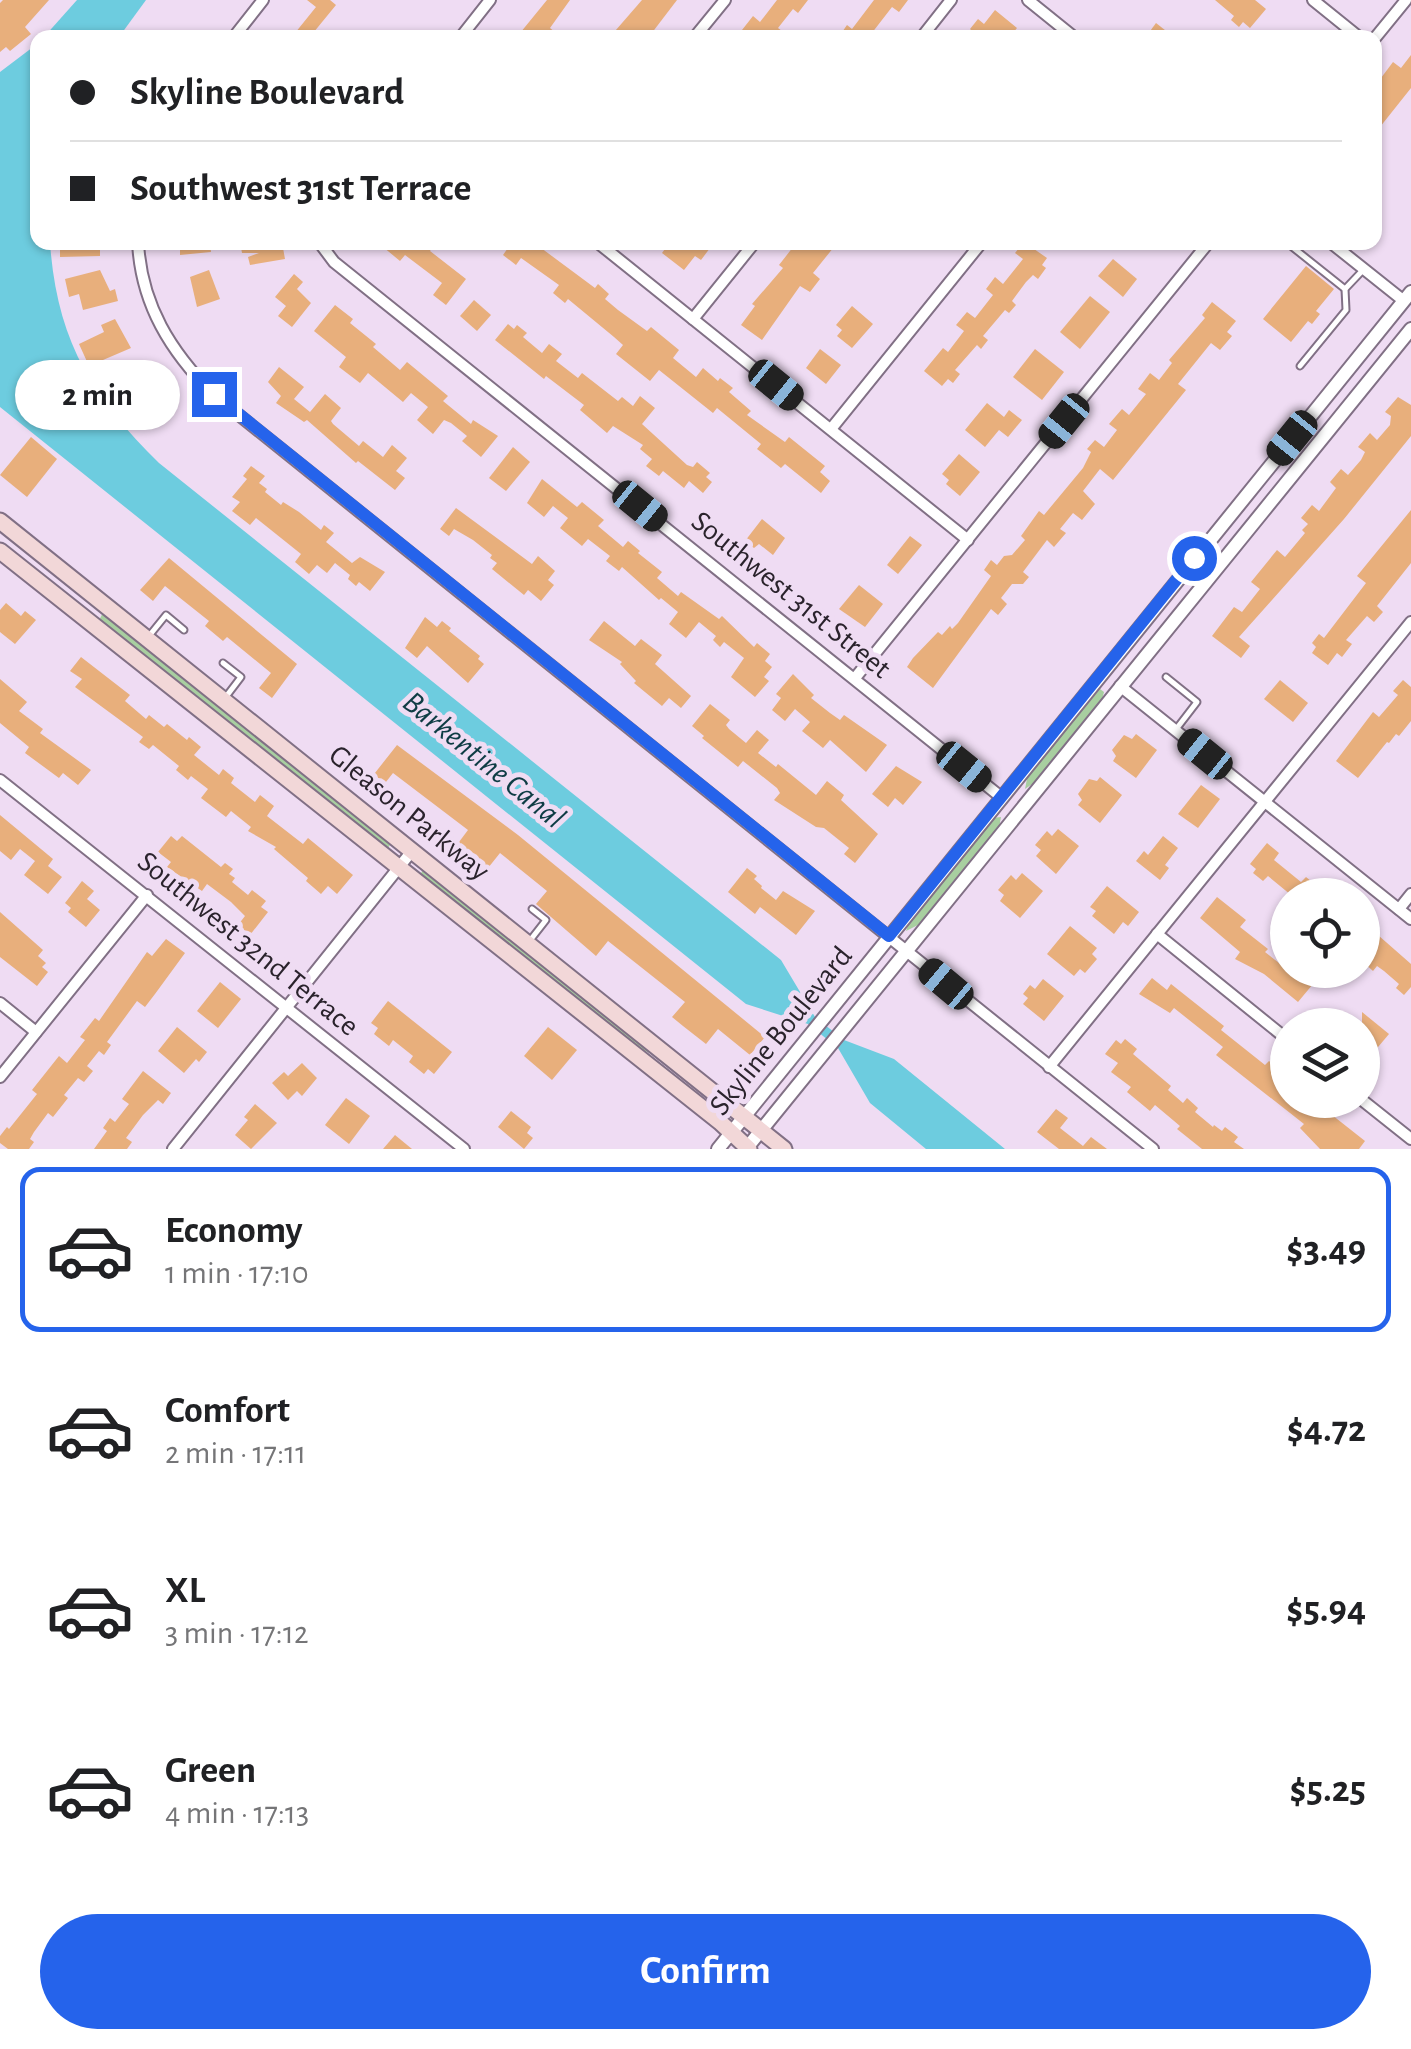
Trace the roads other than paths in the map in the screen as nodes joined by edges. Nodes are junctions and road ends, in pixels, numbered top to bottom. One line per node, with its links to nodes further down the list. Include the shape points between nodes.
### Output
1 (263, 0): 8 (street)
2 (490, 0): 9 (street)
3 (725, 0): 10 (street)
4 (951, 0): 11 (street)
5 (1028, 0): 12 (street)
6 (1313, 0): 13 (street)
7 (1406, 0): 14 (street)
8 (239, 30)
9 (466, 30)
10 (701, 30)
11 (927, 30)
12 (1065, 30)
13 (1350, 30)
14 (1382, 30)
15 (139, 250): 57 (street, via 164,336 214,394)
16 (325, 250): 41 (street, Southwest 31st Street)
17 (607, 250): 26 (street)
18 (750, 250): 26 (street)
19 (976, 250): 29 (street)
20 (1203, 250): 31 (street)
21 (1296, 250): 24 (lane)
22 (1340, 250): 23 (street)
23 (1364, 269): 24 (lane); 25 (street)
24 (1346, 290): 28 (lane, via 1346,310)
25 (1409, 300): 39 (street, Skyline Boulevard)
26 (694, 319): 29 (street)
27 (1411, 329): 42 (street, Skyline Boulevard)
28 (1300, 366)
29 (831, 429): 31 (street)
30 (0, 521): 33 (main road, Gleason Parkway)
31 (968, 540): 41 (street)
32 (0, 551): 34 (main road, Gleason Parkway)
33 (84, 588): 34 (lane); 37 (main road, Gleason Parkway)
34 (69, 607): 50 (main road, Gleason Parkway)
35 (1411, 622): 47 (street)
36 (184, 630): 37 (lane, via 166,615)
37 (147, 639): 43 (main road, Gleason Parkway)
38 (223, 664): 43 (lane, via 241,677)
39 (1102, 672): 42 (street); 46 (street, Skyline Boulevard)
40 (1166, 677): 44 (lane, via 1197,702)
41 (855, 678): 46 (street, Southwest 31st Street)
42 (1120, 686): 44 (street); 48 (street, Skyline Boulevard)
43 (224, 700): 49 (main road, Gleason Parkway)
44 (1175, 730): 47 (street)
45 (0, 780): 52 (street, Southwest 32nd Terrace)
46 (1001, 796): 48 (street); 57 (street, Skyline Boulevard)
47 (1264, 802): 54 (street); 56 (street)
48 (1019, 811): 59 (street, Skyline Boulevard)
49 (412, 851): 50 (street); 58 (main road, Gleason Parkway)
50 (398, 868): 61 (street); 69 (main road, Gleason Parkway)
51 (1411, 894): 54 (street)
52 (146, 895): 61 (street, Southwest 32nd Terrace); 63 (street)
53 (532, 909): 58 (lane, via 546,920)
54 (1398, 909): 55 (street)
55 (1411, 919)
56 (1157, 934): 62 (street); 64 (street)
57 (889, 936): 59 (street); 67 (street, Skyline Boulevard)
58 (528, 944): 67 (main road, Gleason Parkway)
59 (906, 951): 64 (street); 68 (street, Skyline Boulevard)
60 (0, 1003): 63 (street)
61 (286, 1007): 72 (street); 73 (street, Southwest 32nd Terrace)
62 (1270, 1025)
63 (36, 1032): 65 (street)
64 (1049, 1067): 76 (street)
65 (0, 1077)
66 (1380, 1114): 70 (street)
67 (745, 1116): 68 (main road, Gleason Parkway); 69 (street, Skyline Boulevard)
68 (762, 1132): 71 (street, Skyline Boulevard); 75 (main road, Gleason Parkway)
69 (731, 1133): 71 (main road, Gleason Parkway); 74 (street, Skyline Boulevard)
70 (1411, 1139)
71 (747, 1148)
72 (173, 1149)
73 (464, 1149)
74 (718, 1149)
75 (784, 1149)
76 (1152, 1149)

